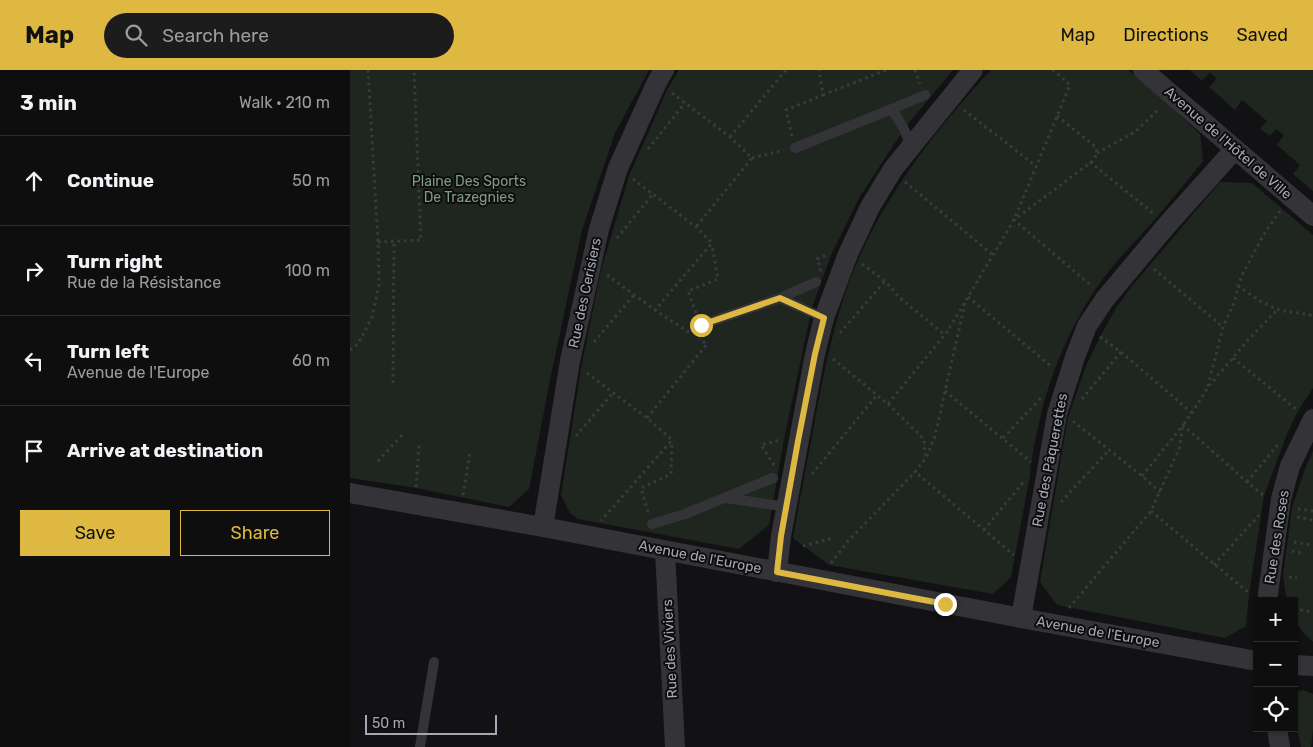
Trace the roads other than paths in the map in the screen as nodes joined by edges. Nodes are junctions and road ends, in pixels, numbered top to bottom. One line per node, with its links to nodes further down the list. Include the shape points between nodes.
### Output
1 (974, 70): 6 (street)
2 (1143, 70): 8 (street, Avenue de l'Hôtel de Ville)
3 (661, 76): 20 (street, Rue des Cerisiers, via 618,168 590,263 570,361)
4 (925, 96): 5 (lane)
5 (892, 109): 6 (lane); 7 (lane)
6 (911, 147): 12 (street, via 893,169 840,254)
7 (795, 148)
8 (1235, 149): 9 (street, Avenue de l'Hôtel de Ville); 24 (street, Rue des Pâquerettes, via 1141,255 1087,326 1039,471 1040,509)
9 (1313, 216)
10 (816, 282): 11 (lane)
11 (780, 298): 12 (lane); 13 (lane)
12 (824, 318): 18 (street)
13 (701, 325)
14 (1312, 421): 23 (street, Rue des Roses, via 1290,466)
15 (773, 478): 17 (lane)
16 (350, 493): 20 (street, Avenue de l'Europe)
17 (726, 498): 18 (lane); 19 (lane)
18 (787, 506): 22 (street)
19 (652, 524)
20 (543, 528): 21 (street, Avenue de l'Europe)
21 (665, 550): 22 (street, Avenue de l'Europe); 31 (street, Rue des Viviers)
22 (777, 572): 24 (street, Avenue de l'Europe)
23 (1268, 597)
24 (1020, 618): 25 (street, Avenue de l'Europe)
25 (1253, 661)
26 (434, 662): 30 (lane)
27 (1298, 665): 28 (street)
28 (1313, 666)
29 (1278, 732): 32 (street)
30 (420, 747)
31 (675, 747)
32 (1280, 747)

